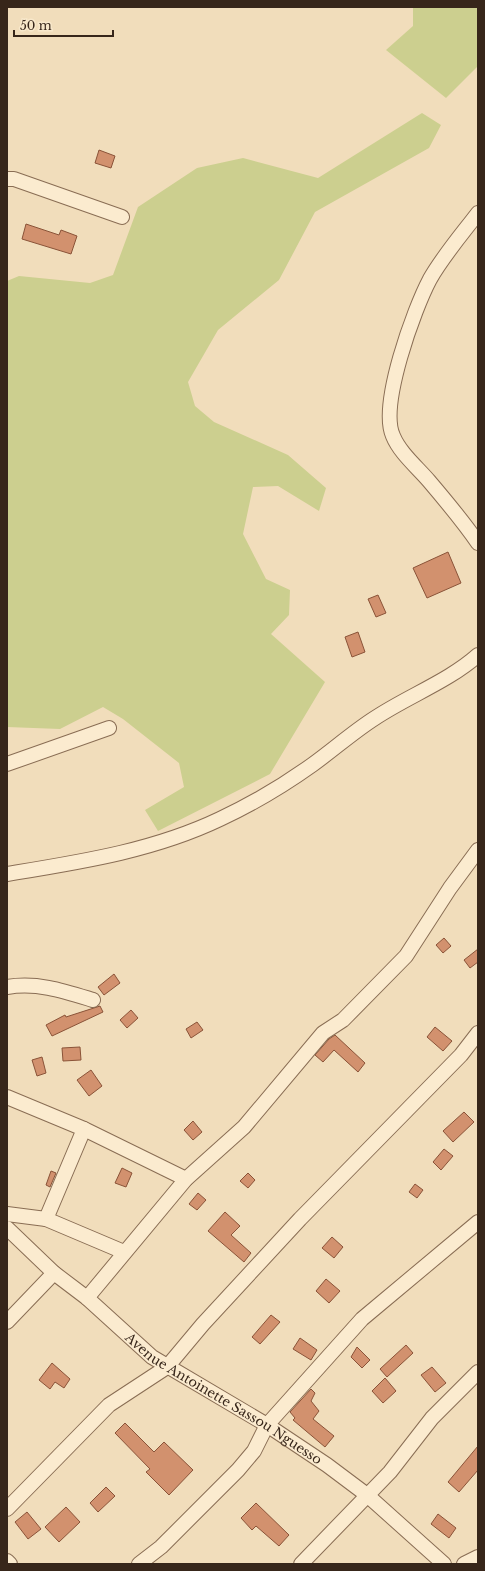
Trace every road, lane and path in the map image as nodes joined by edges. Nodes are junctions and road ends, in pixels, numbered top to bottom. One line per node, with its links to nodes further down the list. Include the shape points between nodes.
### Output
1 (7, 179): 3 (street, via 14,179)
2 (478, 212): 4 (street, via 430,278 417,306 392,389 388,416 392,436 404,453 464,522)
3 (122, 217)
4 (478, 543)
5 (478, 655): 9 (street, via 454,674 426,687 363,726 312,765 202,827 105,858)
6 (109, 728): 7 (street)
7 (7, 764)
8 (478, 850): 15 (street, via 406,956 343,1020 323,1033 244,1127)
9 (7, 874)
10 (7, 987): 11 (street, via 23,984 50,987)
11 (93, 1000)
12 (478, 1033): 24 (street, via 461,1055 278,1242 202,1324)
13 (7, 1097): 14 (street)
14 (84, 1129): 15 (street); 17 (street)
15 (186, 1179): 20 (street)
16 (7, 1214): 17 (street)
17 (46, 1219): 20 (street)
18 (478, 1222): 26 (street, via 362,1319)
19 (7, 1228): 21 (street, Avenue Antoinette Sassou Nguesso)
20 (124, 1252): 22 (street)
21 (54, 1273): 22 (street, Avenue Antoinette Sassou Nguesso); 23 (street)
22 (87, 1298): 24 (street, Avenue Antoinette Sassou Nguesso, via 136,1343)
23 (7, 1322)
24 (167, 1367): 26 (street, Avenue Antoinette Sassou Nguesso); 28 (street, via 108,1405)
25 (478, 1372): 27 (street, via 432,1418 390,1472)
26 (267, 1425): 27 (street, Avenue Antoinette Sassou Nguesso); 32 (street, via 254,1451 238,1470)
27 (367, 1495): 33 (street); 34 (street, Avenue Antoinette Sassou Nguesso)
28 (7, 1509)
29 (478, 1557): 35 (street)
30 (7, 1561): 31 (street)
31 (10, 1564)
32 (138, 1564)
33 (301, 1564)
34 (444, 1564)
35 (464, 1564)

